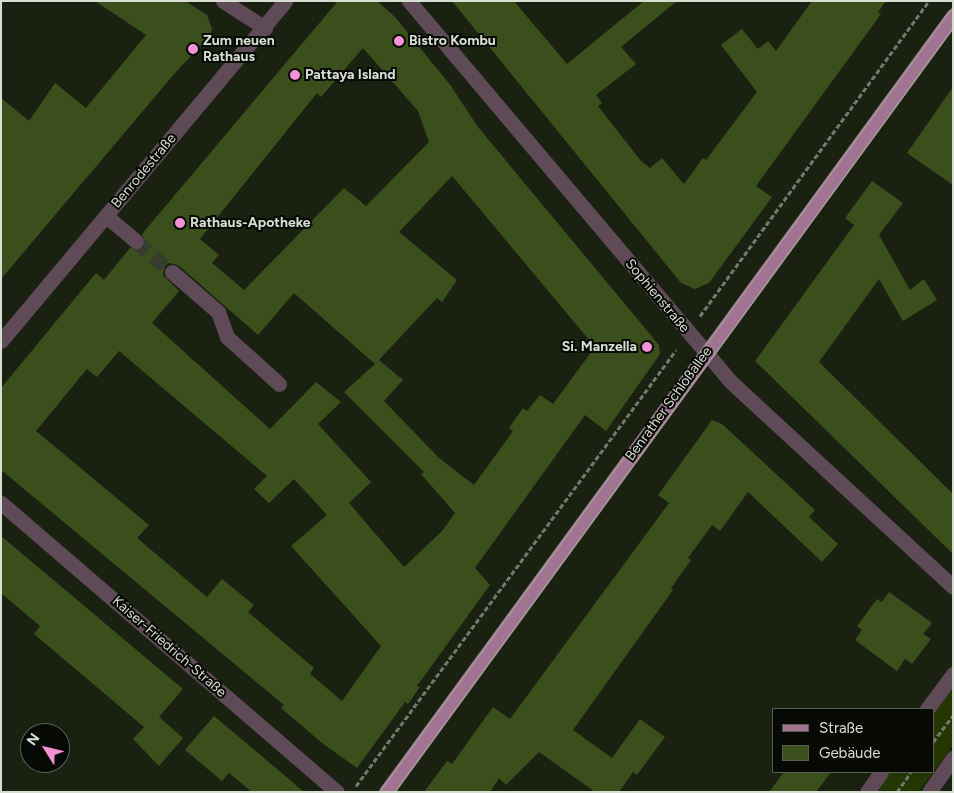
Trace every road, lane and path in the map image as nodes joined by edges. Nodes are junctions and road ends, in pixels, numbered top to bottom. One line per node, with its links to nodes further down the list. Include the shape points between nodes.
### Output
1 (223, 1): 6 (street)
2 (285, 1): 6 (street, Benrodestraße)
3 (409, 1): 10 (street, Sophienstraße)
4 (929, 1): 10 (path)
5 (953, 16): 12 (main road, Benrather Schloßallee)
6 (265, 28): 7 (street, Benrodestraße)
7 (106, 216): 8 (street); 11 (street, Benrodestraße)
8 (136, 241)
9 (172, 272): 13 (street, via 218,312 226,337)
10 (688, 334): 12 (street, Sophienstraße); 24 (path)
11 (1, 341)
12 (705, 354): 15 (street, Sophienstraße, via 731,382); 25 (main road, Benrather Schloßallee)
13 (279, 384)
14 (1, 503): 23 (street, Kaiser-Friedrich-Straße)
15 (953, 587)
16 (953, 674): 17 (street)
17 (928, 708)
18 (953, 715): 19 (path)
19 (934, 741)
20 (953, 758): 28 (street)
21 (881, 773): 26 (street)
22 (910, 773): 27 (path)
23 (338, 792)
24 (351, 792)
25 (386, 792)
26 (867, 792)
27 (897, 792)
28 (928, 792)

